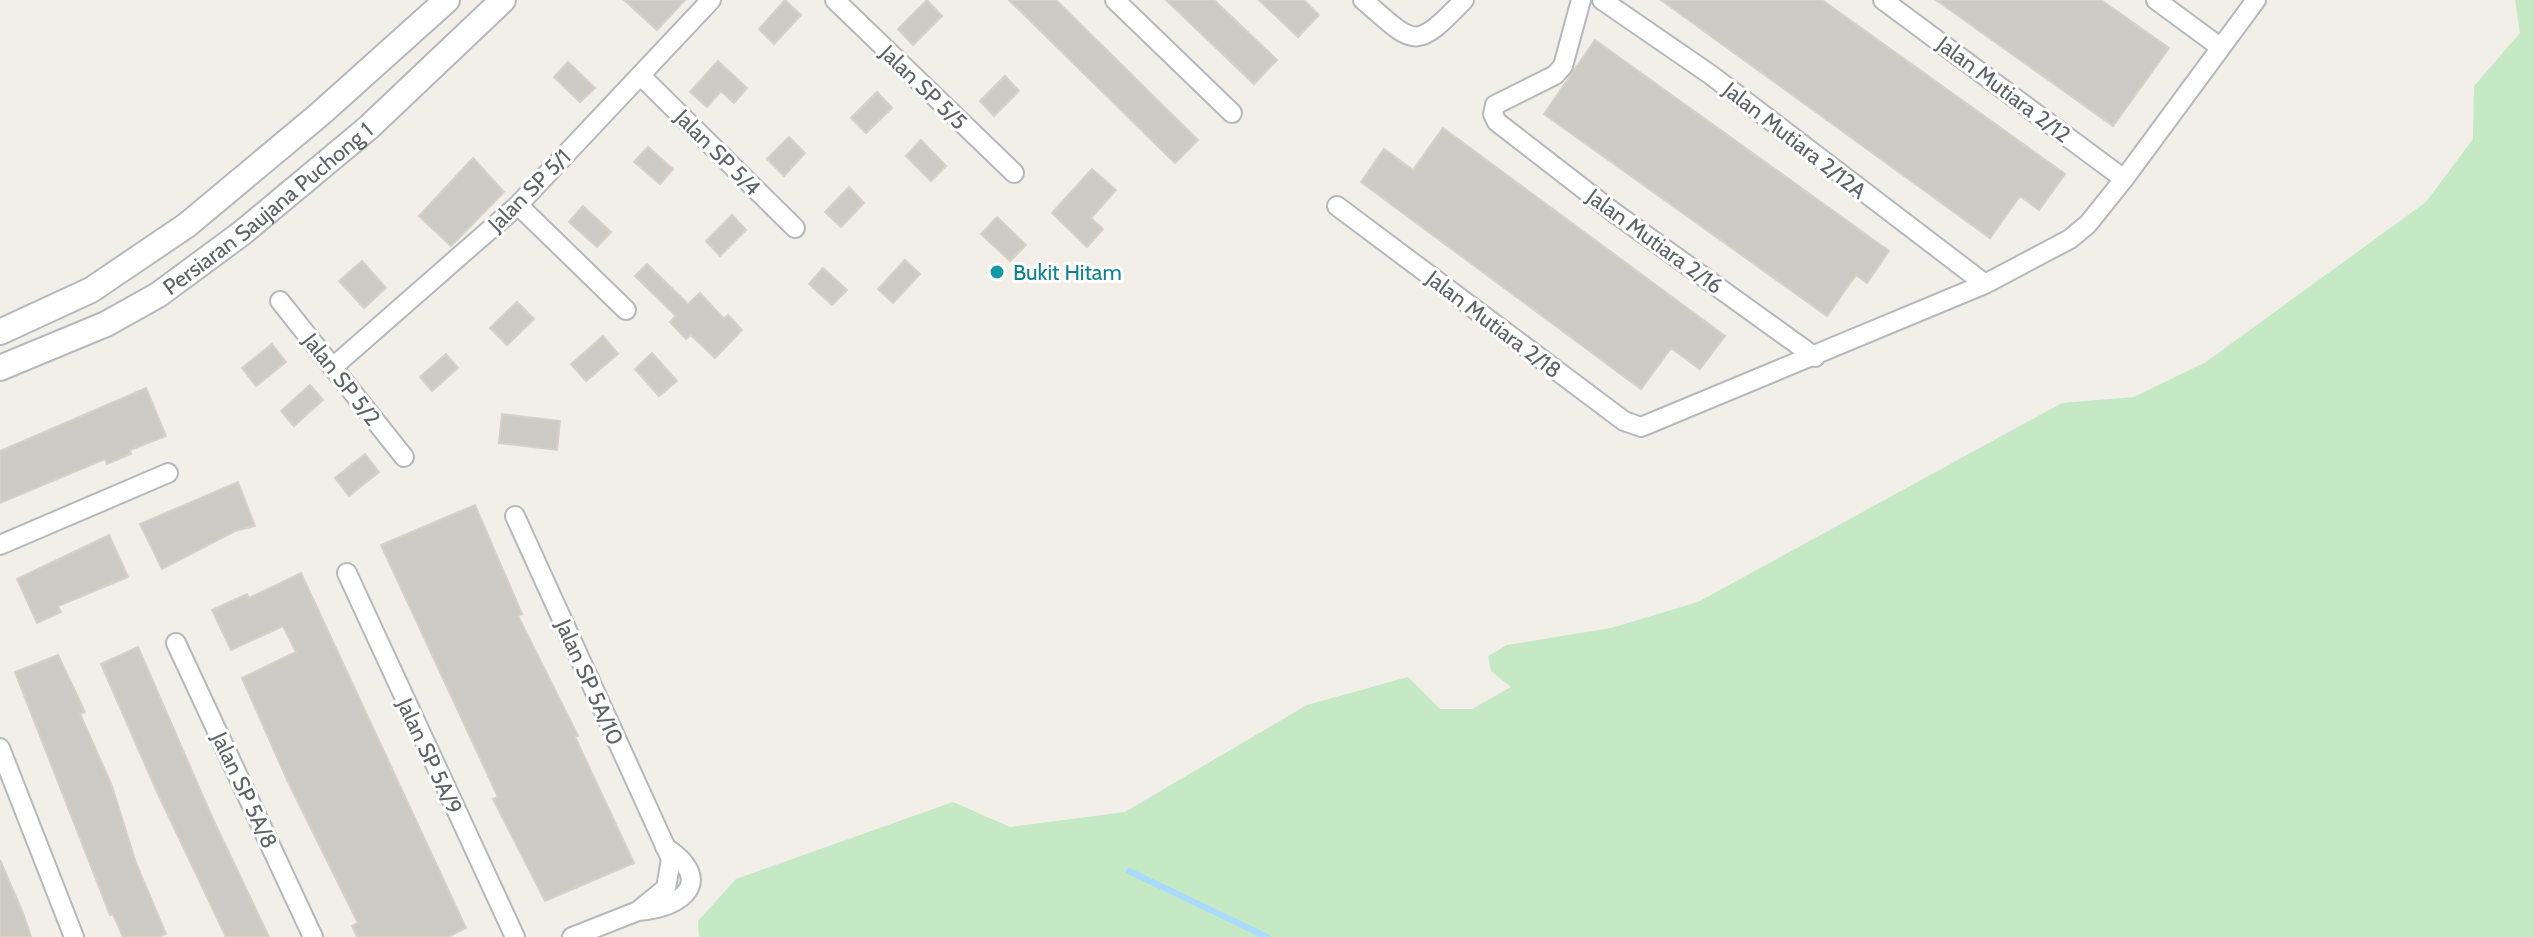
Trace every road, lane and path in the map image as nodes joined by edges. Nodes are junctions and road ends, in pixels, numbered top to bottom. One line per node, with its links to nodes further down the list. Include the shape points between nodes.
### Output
1 (503, 0): 13 (street, Persiaran Saujana Puchong 1)
2 (711, 0): 15 (street, Jalan SP 5/1)
3 (835, 0): 17 (street, Jalan SP 5/5)
4 (1115, 0): 16 (street)
5 (1363, 0): 6 (street, via 1401,33 1417,37 1432,33)
6 (1464, 0)
7 (1581, 0): 26 (street, Jalan Mutiara 2/16, via 1563,66 1495,105 1497,122)
8 (1602, 0): 22 (street, Jalan Mutiara 2/12A, via 1711,75)
9 (1883, 0): 18 (street, Jalan Mutiara 2/12)
10 (2156, 0): 14 (street)
11 (2256, 0): 14 (street)
12 (445, 1): 13 (street); 25 (street, Persiaran Saujana Puchong 1, via 187,225 91,290)
13 (474, 29): 28 (street, Persiaran Saujana Puchong 1, via 368,128 158,295 106,324)
14 (2220, 47): 18 (street)
15 (641, 76): 19 (street, Jalan SP 5/1); 21 (street, Jalan SP 5/4)
16 (1232, 113)
17 (1014, 173)
18 (2124, 179): 22 (street, via 2070,239)
19 (518, 205): 24 (street); 27 (street, Jalan SP 5/1)
20 (1337, 206): 26 (street, Jalan Mutiara 2/18, via 1624,421 1641,427)
21 (795, 228)
22 (1985, 284): 26 (street)
23 (280, 301): 27 (street, Jalan SP 5/2)
24 (626, 310)
25 (0, 332)
26 (1815, 357)
27 (333, 367): 29 (street, Jalan SP 5/2)
28 (0, 368)
29 (404, 457)
30 (168, 473): 32 (street)
31 (515, 516): 39 (street, Jalan SP 5A/10, via 665,847 680,857 689,874 690,890 670,904)
32 (0, 545)
33 (347, 573): 38 (street, Jalan SP 5A/9)
34 (176, 643): 37 (street, Jalan SP 5A/8)
35 (0, 748): 36 (street)
36 (74, 937)
37 (313, 937)
38 (515, 937)
39 (572, 937)

